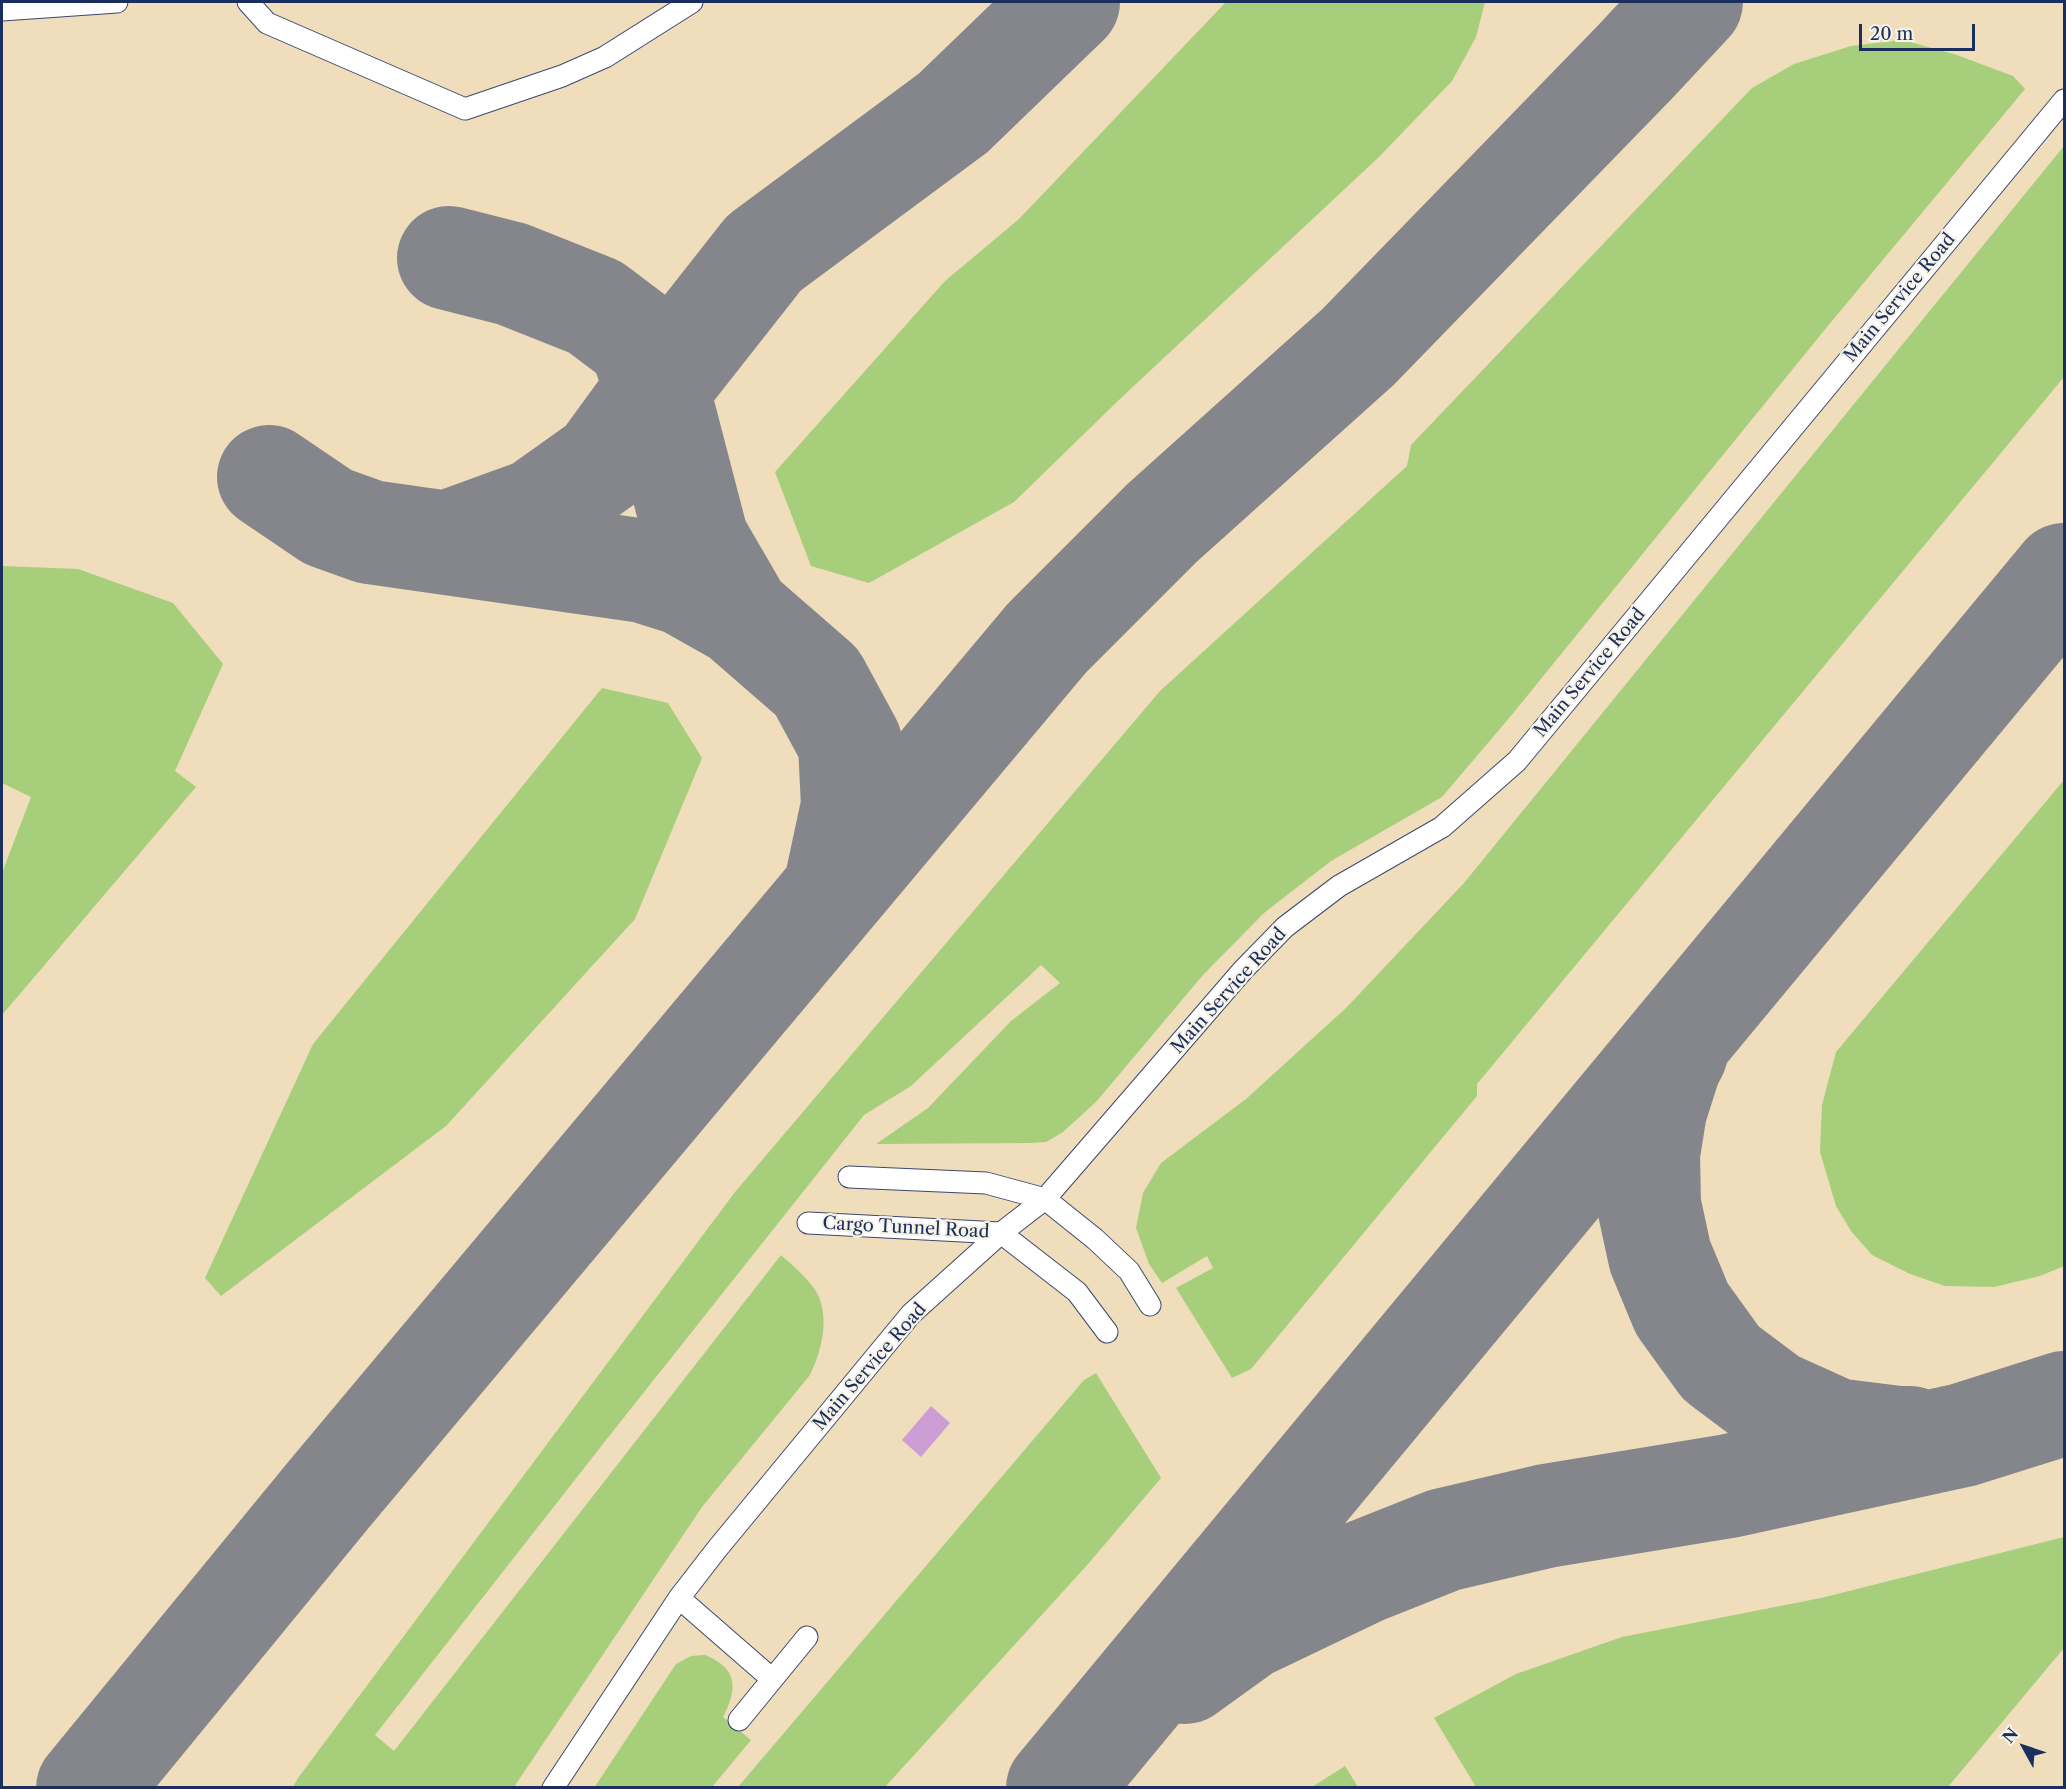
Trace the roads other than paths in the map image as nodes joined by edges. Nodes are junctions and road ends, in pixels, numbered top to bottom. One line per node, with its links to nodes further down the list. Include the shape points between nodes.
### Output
1 (117, 2): 4 (lane)
2 (248, 2): 3 (lane, via 267,23 465,109 562,76 604,57)
3 (692, 2)
4 (2, 10)
5 (2064, 100): 7 (lane, Main Service Road, via 1517,761 1442,827 1339,886 1285,927 1243,969)
6 (849, 1177): 7 (lane, via 986,1183)
7 (1045, 1199): 9 (lane, Main Service Road); 10 (lane, via 1129,1271)
8 (808, 1223): 9 (lane, Cargo Tunnel Road)
9 (1001, 1233): 11 (lane, Cargo Tunnel Road, via 1077,1292); 12 (lane, Main Service Road, via 911,1314)
10 (1150, 1305)
11 (1107, 1332)
12 (679, 1598): 14 (lane); 16 (lane, Main Service Road)
13 (807, 1637): 14 (lane)
14 (772, 1679): 15 (lane)
15 (739, 1720)
16 (553, 1788)

